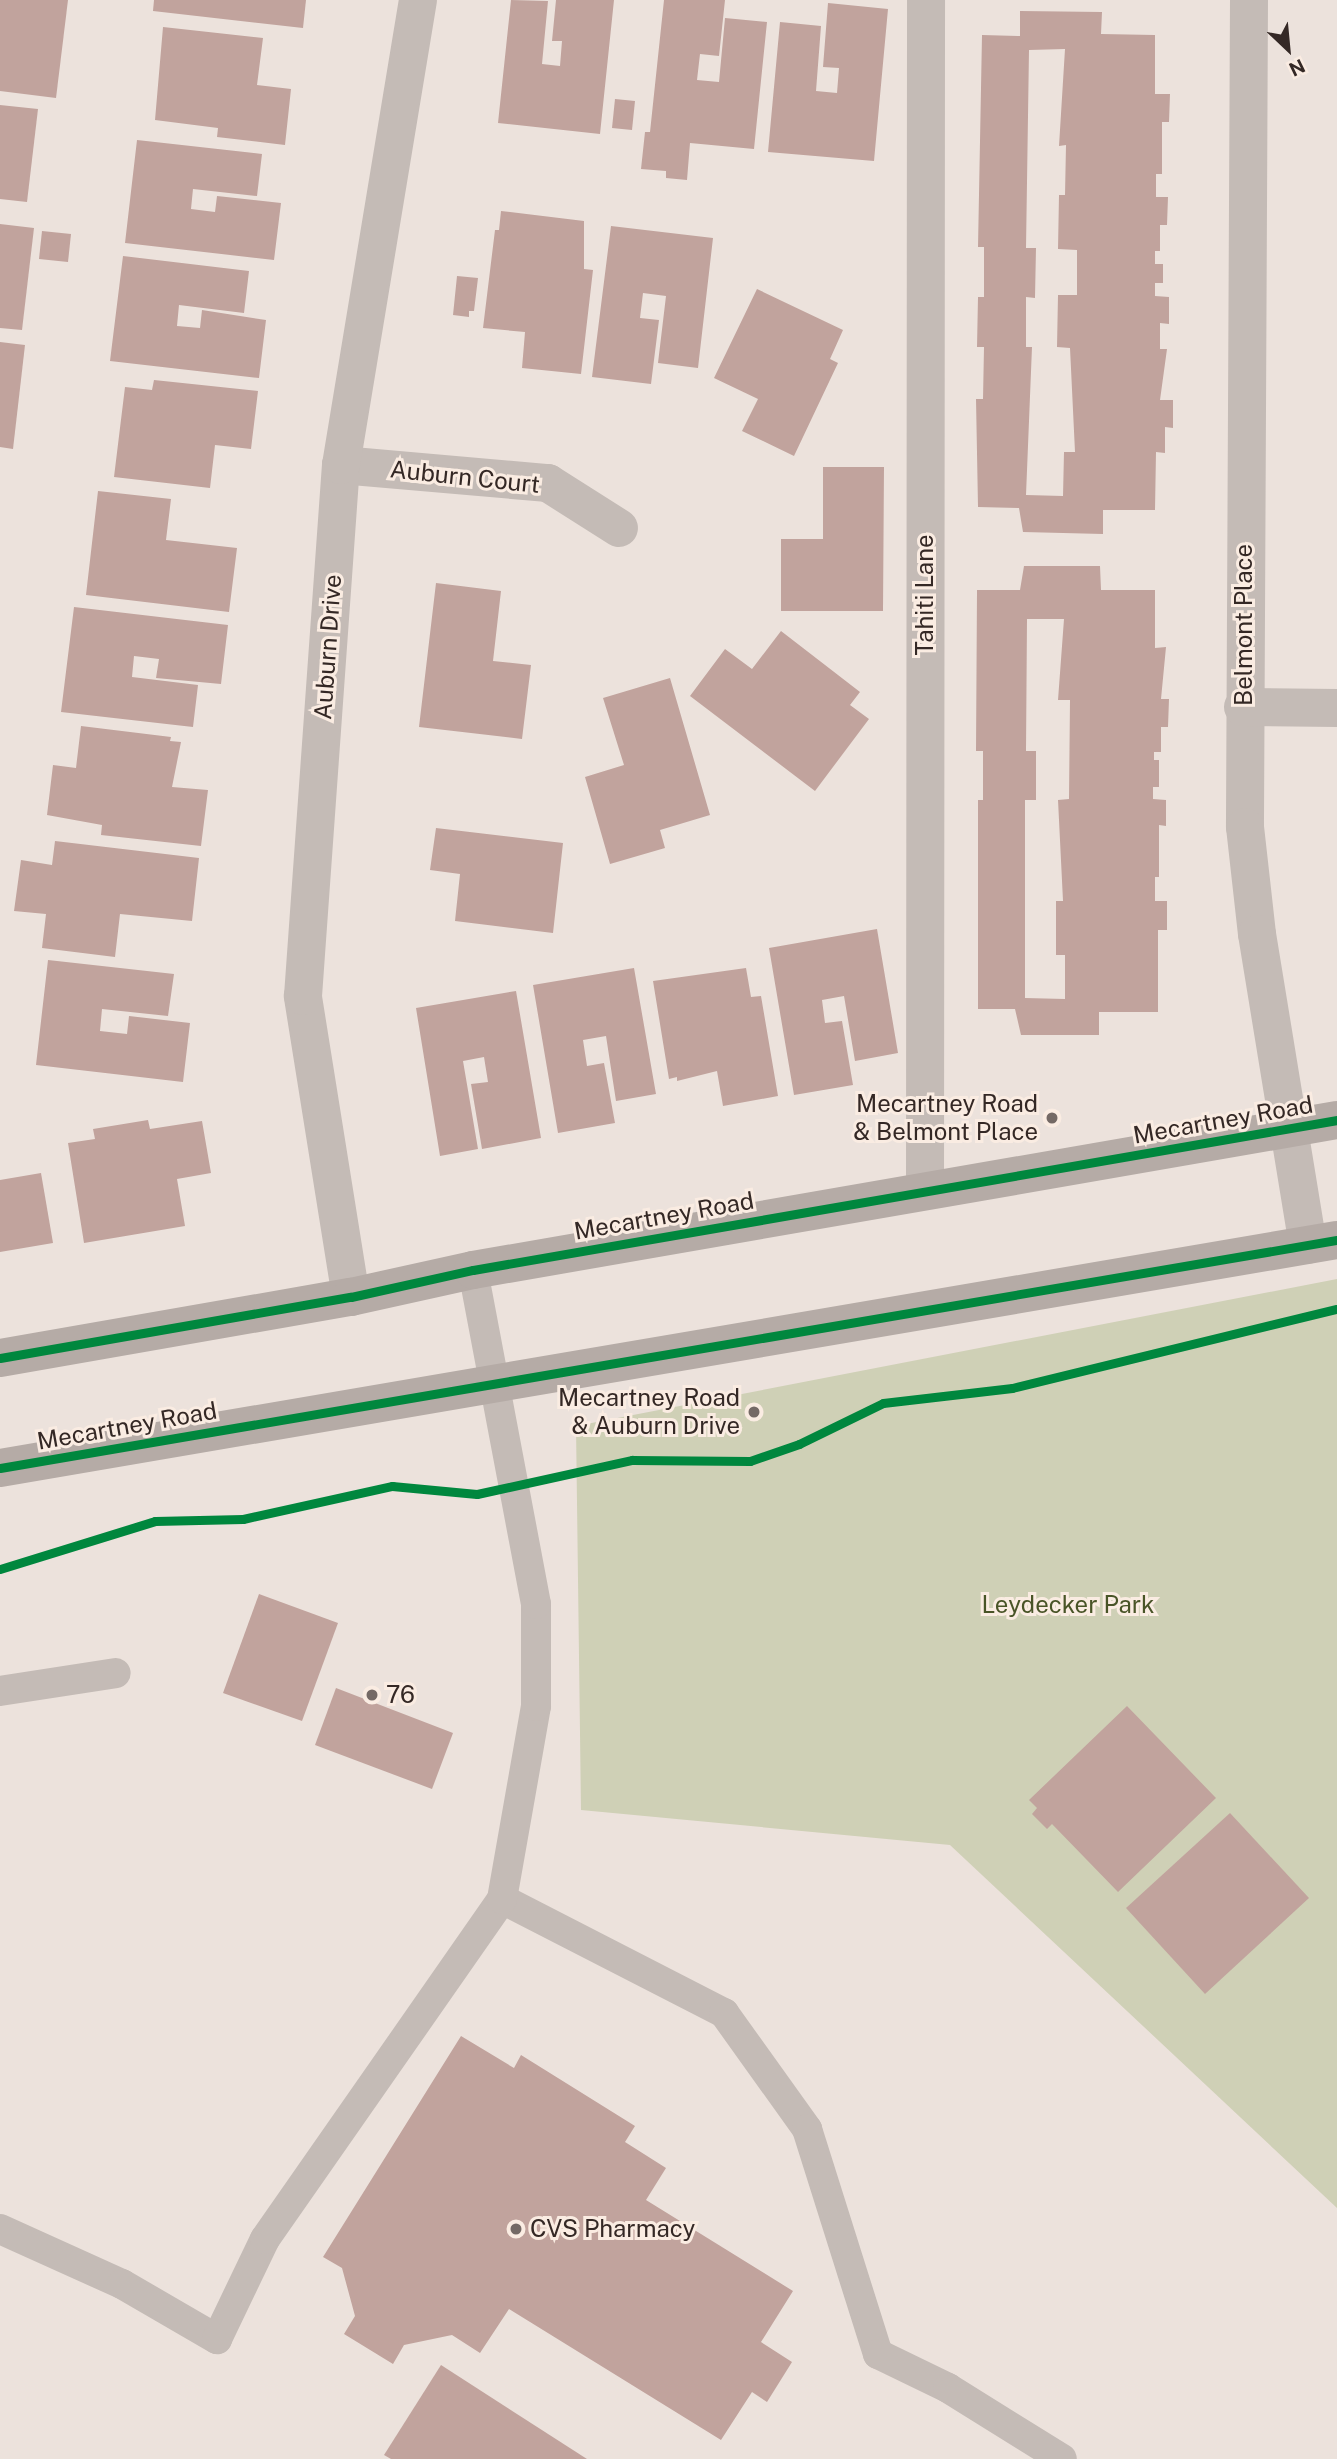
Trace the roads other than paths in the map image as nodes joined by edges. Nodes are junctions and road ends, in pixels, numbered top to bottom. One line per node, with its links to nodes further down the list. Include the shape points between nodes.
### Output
1 (418, 0): 4 (street, Auburn Drive)
2 (926, 0): 10 (street, Tahiti Lane)
3 (1248, 0): 6 (street, Belmont Place)
4 (341, 465): 5 (street, Auburn Court, via 548,483); 13 (street, Auburn Drive, via 303,996)
5 (619, 528)
6 (1243, 707): 7 (street); 9 (street, Belmont Place, via 1247,841)
7 (1337, 708)
8 (1337, 1120): 9 (main road, Mecartney Road)
9 (1289, 1128): 10 (main road, Mecartney Road); 11 (street, Belmont Place)
10 (925, 1190): 12 (main road, Mecartney Road)
11 (1323, 1242): 15 (main road, Mecartney Road)
12 (473, 1270): 13 (main road, Mecartney Road); 15 (lane)
13 (351, 1297): 14 (main road, Mecartney Road)
14 (0, 1358)
15 (494, 1383): 16 (main road, Mecartney Road); 19 (lane, via 536,1605 536,1706)
16 (0, 1468)
17 (116, 1673): 18 (lane)
18 (0, 1691)
19 (502, 1899): 20 (lane, via 265,2239 218,2339 122,2284); 21 (lane, via 724,2013 807,2129 878,2354 948,2388)
20 (0, 2229)
21 (1062, 2459)

